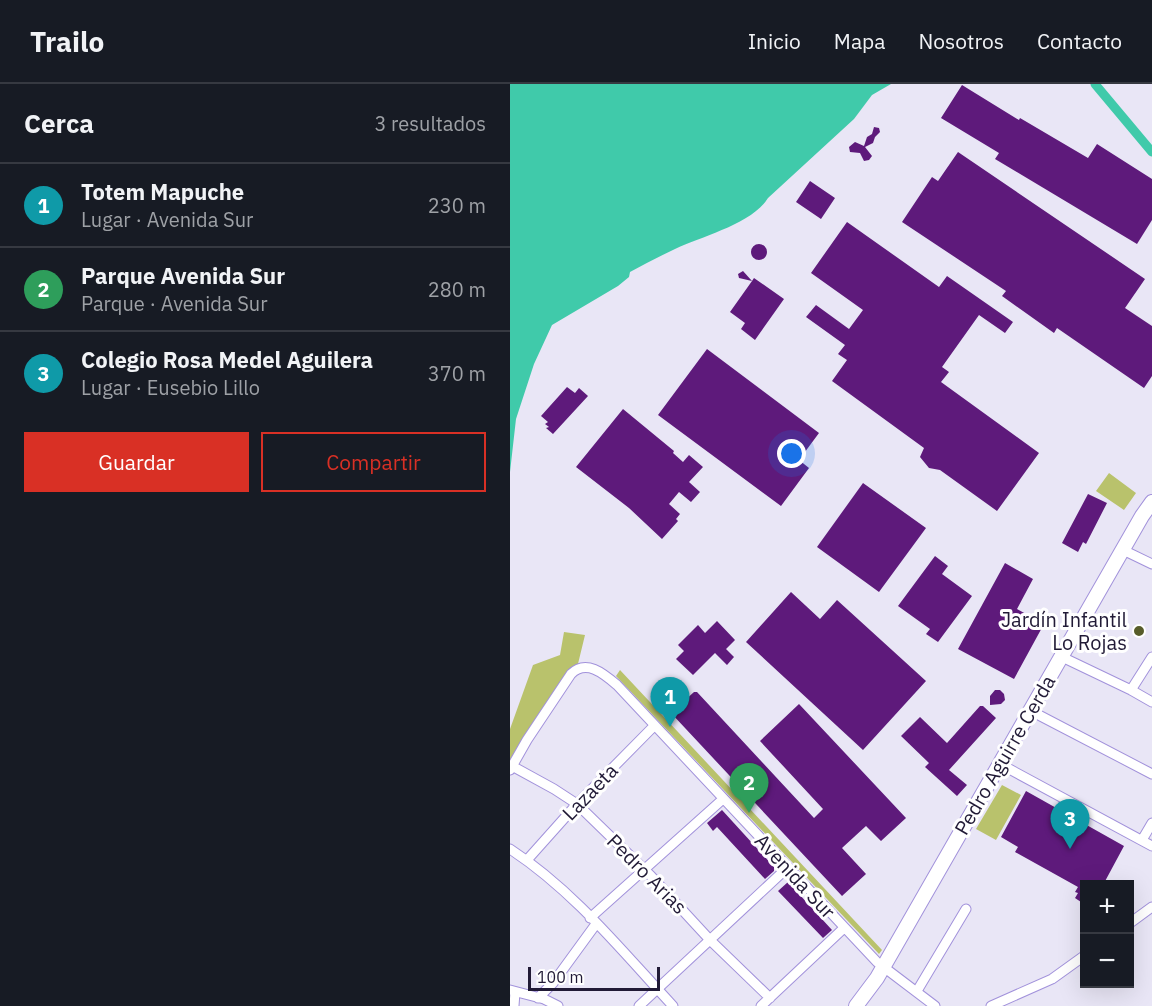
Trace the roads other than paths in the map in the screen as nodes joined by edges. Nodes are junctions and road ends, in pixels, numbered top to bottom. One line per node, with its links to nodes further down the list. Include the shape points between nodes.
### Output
1 (1152, 502): 2 (street, Pedro Aguirre Cerda)
2 (1123, 550): 3 (street); 4 (street, Pedro Aguirre Cerda)
3 (1152, 564)
4 (1062, 657): 6 (street); 8 (street, Pedro Aguirre Cerda)
5 (1152, 657): 6 (street)
6 (1131, 690): 7 (street)
7 (1152, 702)
8 (1031, 711): 10 (street, Pedro Aguirre Cerda); 12 (street)
9 (654, 726): 11 (street, Avenida Sur, via 612,681 599,672 577,668); 13 (street, Avenida Sur); 14 (street, Lazaeta)
10 (1000, 764): 16 (street); 29 (street, Pedro Aguirre Cerda)
11 (511, 768): 14 (street, Pedro Arias)
12 (1152, 774)
13 (723, 799): 20 (street, Avenida Sur); 21 (street)
14 (577, 804): 19 (street, Lazaeta); 21 (street, Pedro Arias)
15 (1152, 823): 16 (street)
16 (1142, 840): 17 (street)
17 (1152, 846)
18 (510, 849): 19 (street)
19 (527, 860): 25 (street)
20 (787, 868): 26 (street, Avenida Sur); 27 (street)
21 (644, 870): 25 (street); 27 (street, Pedro Arias)
22 (1152, 906): 24 (street)
23 (966, 909): 32 (street)
24 (1134, 920)
25 (593, 921): 30 (street); 33 (street, via 553,983)
26 (844, 928): 29 (street, Avenida Sur); 34 (street)
27 (710, 940): 30 (street); 34 (street, Pedro Arias)
28 (1080, 959): 42 (street, via 1053,979)
29 (883, 968): 32 (street, Avenida Sur); 40 (street, Pedro Aguirre Cerda)
30 (657, 989): 37 (street); 38 (street)
31 (512, 991): 33 (street); 35 (street)
32 (917, 991): 41 (street, Avenida Sur)
33 (538, 998): 36 (street)
34 (770, 998): 39 (street)
35 (514, 1006)
36 (558, 1006)
37 (639, 1006)
38 (673, 1006)
39 (761, 1006)
40 (856, 1006)
41 (935, 1006)
42 (991, 1006)

